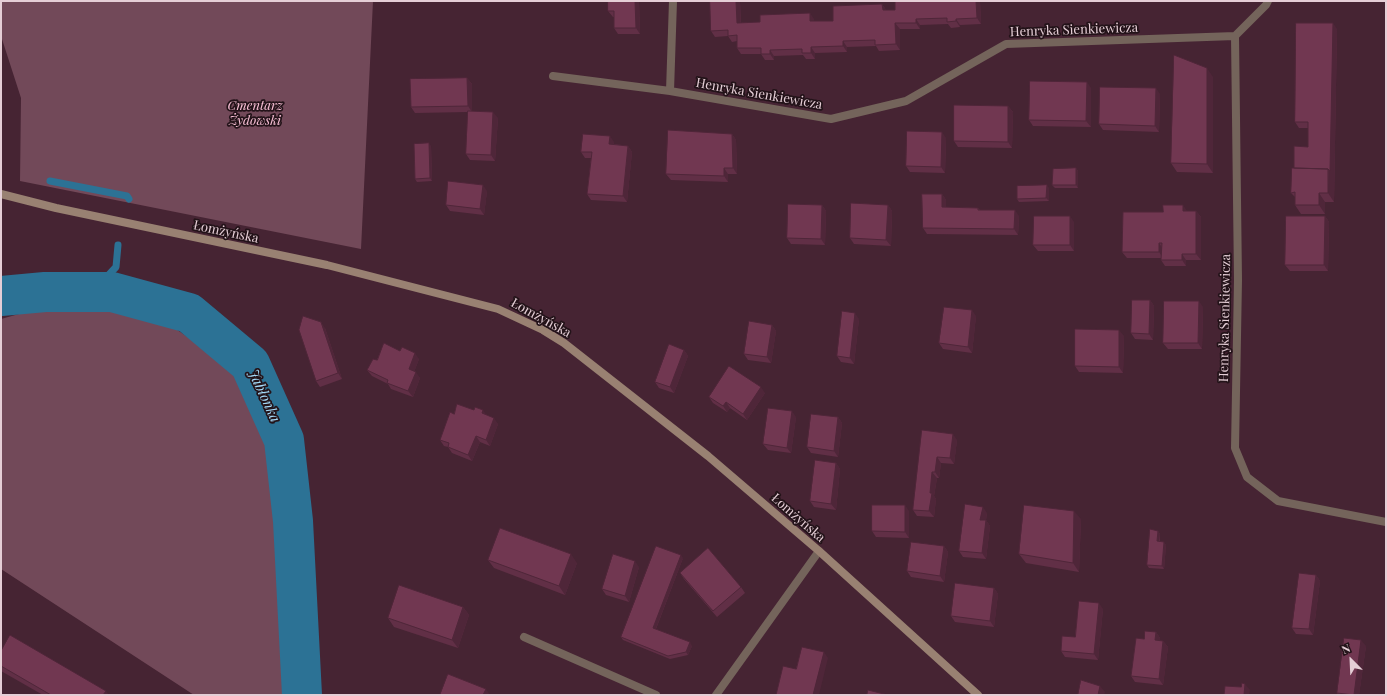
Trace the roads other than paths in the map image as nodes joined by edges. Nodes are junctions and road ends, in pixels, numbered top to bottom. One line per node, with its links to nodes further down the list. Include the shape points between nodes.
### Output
1 (673, 1): 5 (street)
2 (1268, 1): 3 (street)
3 (1235, 36): 5 (street, Henryka Sienkiewicza, via 1006,44 906,101 831,119); 7 (street, Henryka Sienkiewicza, via 1238,280 1235,448 1247,477 1278,502)
4 (553, 76): 5 (street, Henryka Sienkiewicza)
5 (670, 91)
6 (1, 194): 8 (main road, Łomżyńska, via 327,265 498,309 543,330 564,344 708,456)
7 (1386, 522)
8 (819, 551): 11 (street); 12 (main road, Łomżyńska)
9 (524, 637): 10 (street)
10 (656, 695)
11 (716, 695)
12 (978, 695)

